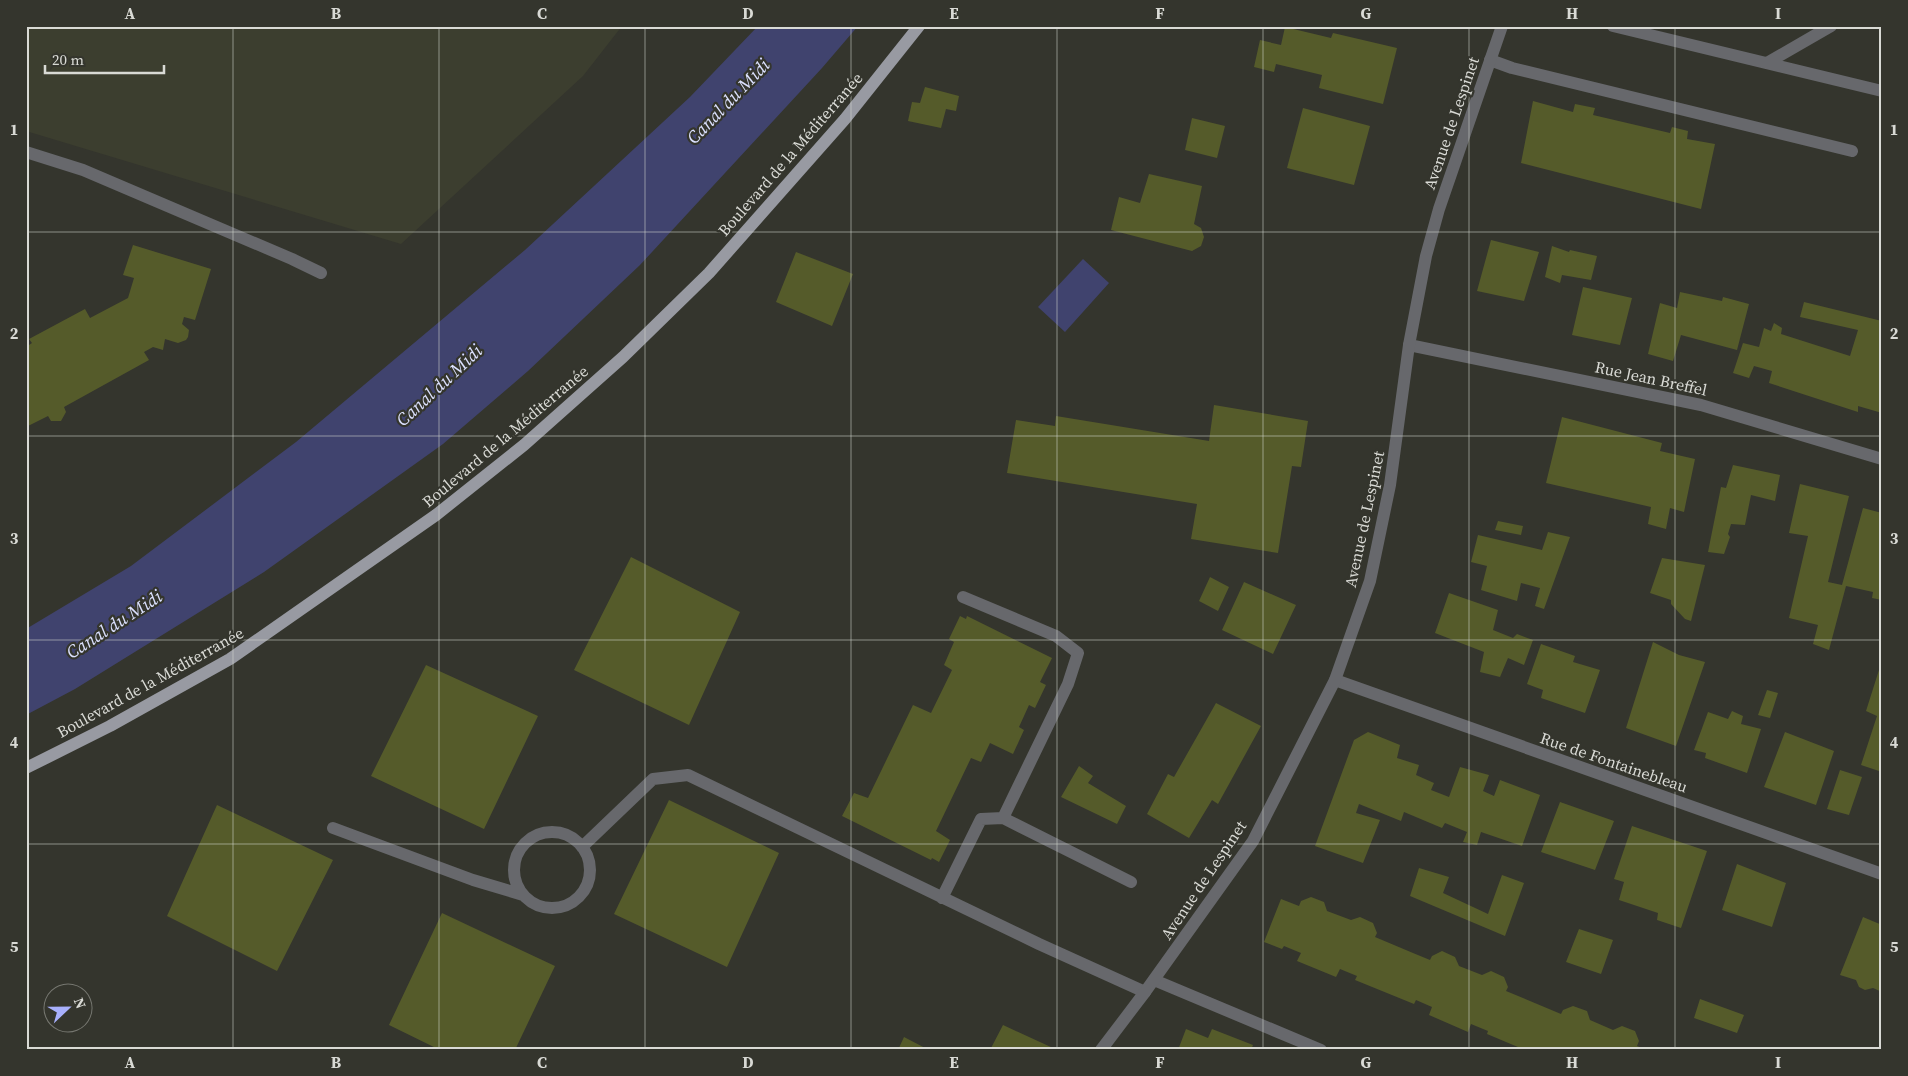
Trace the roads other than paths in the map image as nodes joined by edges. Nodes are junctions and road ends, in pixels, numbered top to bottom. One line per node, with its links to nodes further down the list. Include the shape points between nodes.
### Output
1 (918, 26): 15 (main road, Boulevard de la Méditerranée, via 845,120 709,273 623,357 524,445 436,515 230,659 110,726)
2 (1502, 26): 5 (street, Avenue de Lespinet)
3 (1613, 26): 6 (street)
4 (1831, 26): 6 (street)
5 (1490, 60): 8 (street); 11 (street, Avenue de Lespinet, via 1439,209 1426,256)
6 (1767, 63): 7 (street)
7 (1882, 91)
8 (1852, 151)
9 (26, 152): 10 (street, via 83,170)
10 (321, 273)
11 (1409, 345): 12 (street, Rue Jean Breffel, via 1701,405); 14 (street, Avenue de Lespinet, via 1390,485 1370,581)
12 (1882, 459)
13 (963, 597): 16 (street, via 1056,636 1078,653 1068,684)
14 (1335, 680): 19 (street, Rue de Fontainebleau); 23 (street, Avenue de Lespinet, via 1253,841)
15 (26, 768)
16 (1004, 818): 20 (street); 22 (street, via 981,819)
17 (333, 828): 21 (street)
18 (582, 847): 21 (street, via 590,872 580,896 570,904 545,908); 21 (street, via 562,833 538,834 528,840 515,861 516,884); 22 (street, via 652,779 688,775)
19 (1882, 874)
20 (1131, 882)
21 (523, 895)
22 (942, 898): 24 (street)
23 (1154, 980): 24 (street, Avenue de Lespinet); 26 (street)
24 (1145, 992): 25 (street, Avenue de Lespinet)
25 (1102, 1050)
26 (1321, 1050)

